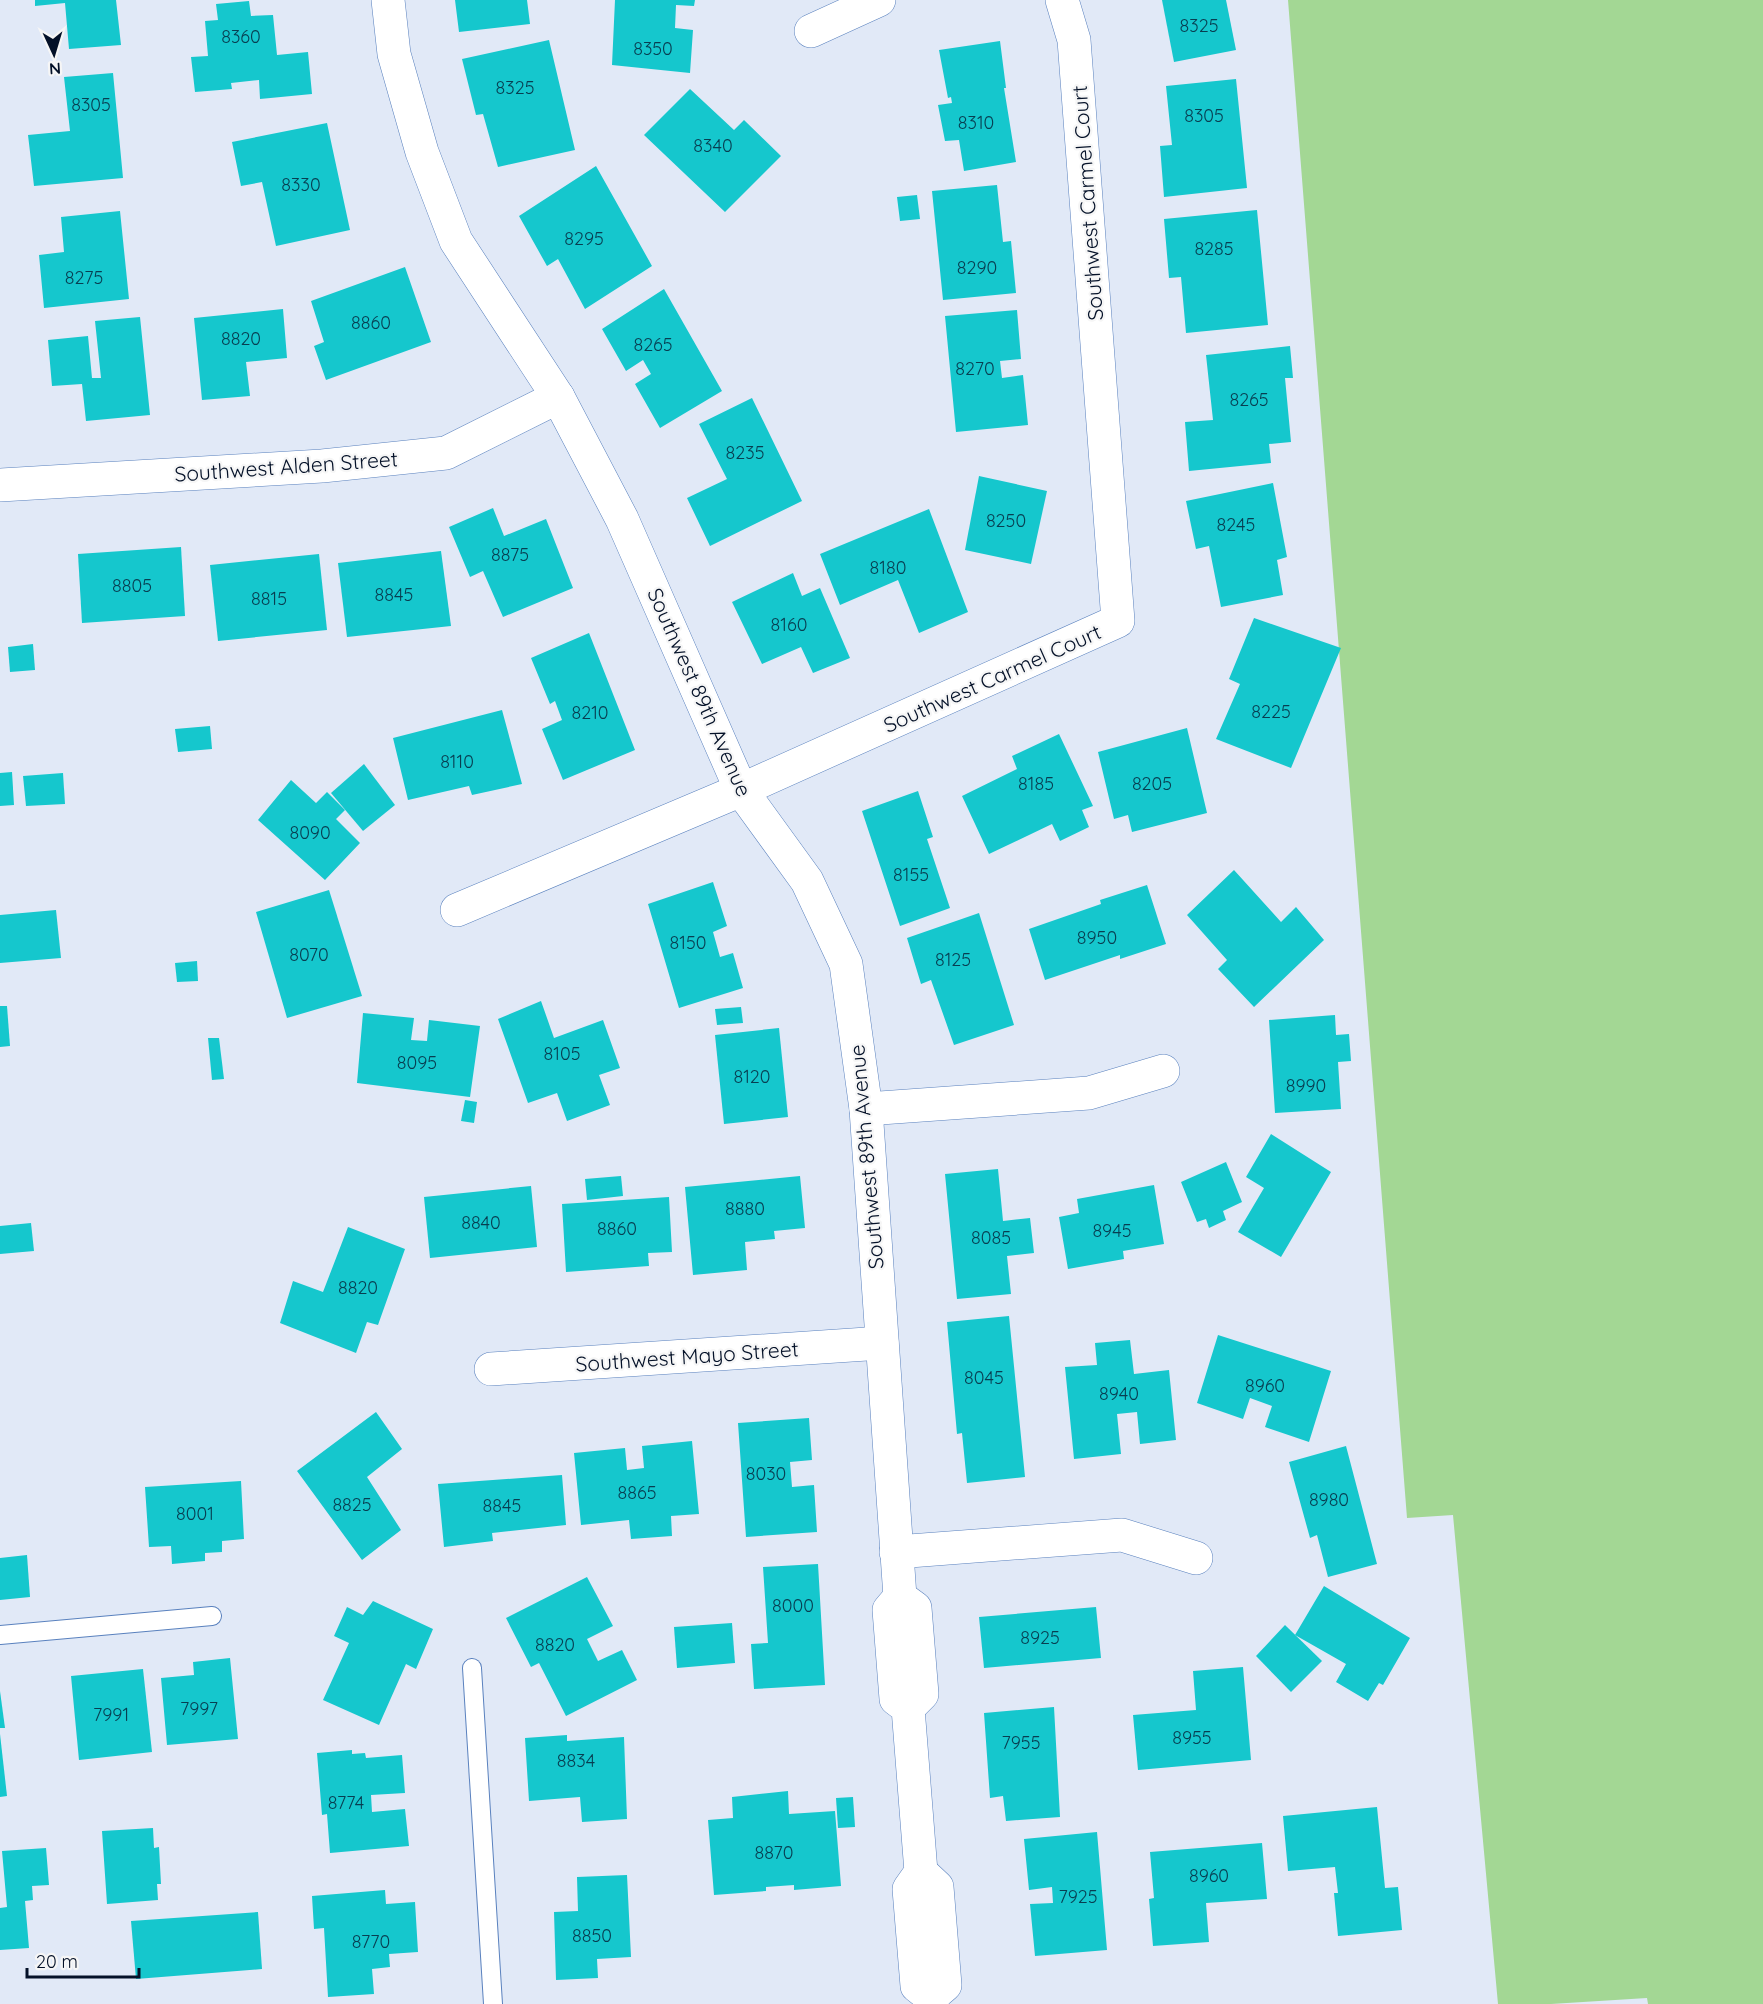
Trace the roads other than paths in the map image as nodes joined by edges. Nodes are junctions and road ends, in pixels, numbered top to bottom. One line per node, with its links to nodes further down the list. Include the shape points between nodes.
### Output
1 (388, 0): 5 (street, Southwest 89th Avenue, via 394,54 418,141 456,241)
2 (879, 0): 4 (street)
3 (1062, 0): 7 (street, Southwest Carmel Court, via 1074,40 1118,621)
4 (811, 31)
5 (558, 397): 6 (street, Southwest Alden Street, via 446,453 322,466); 7 (street, Southwest 89th Avenue, via 622,519)
6 (0, 485)
7 (741, 790): 8 (street, Southwest Carmel Court); 10 (street, Southwest 89th Avenue, via 807,881 846,964)
8 (457, 910)
9 (1163, 1071): 10 (street, via 1089,1093)
10 (866, 1109): 11 (street, Southwest 89th Avenue)
11 (882, 1343): 12 (street, Southwest Mayo Street); 13 (street, Southwest 89th Avenue)
12 (491, 1369)
13 (896, 1552): 14 (street, via 1122,1535); 18 (street, Southwest 89th Avenue, via 900,1597 889,1610 896,1699 908,1708 921,1872 937,1887 945,1985)
14 (1196, 1558)
15 (212, 1616): 16 (lane)
16 (0, 1635)
17 (472, 1668): 19 (lane)
18 (932, 2001)
19 (493, 2004)

